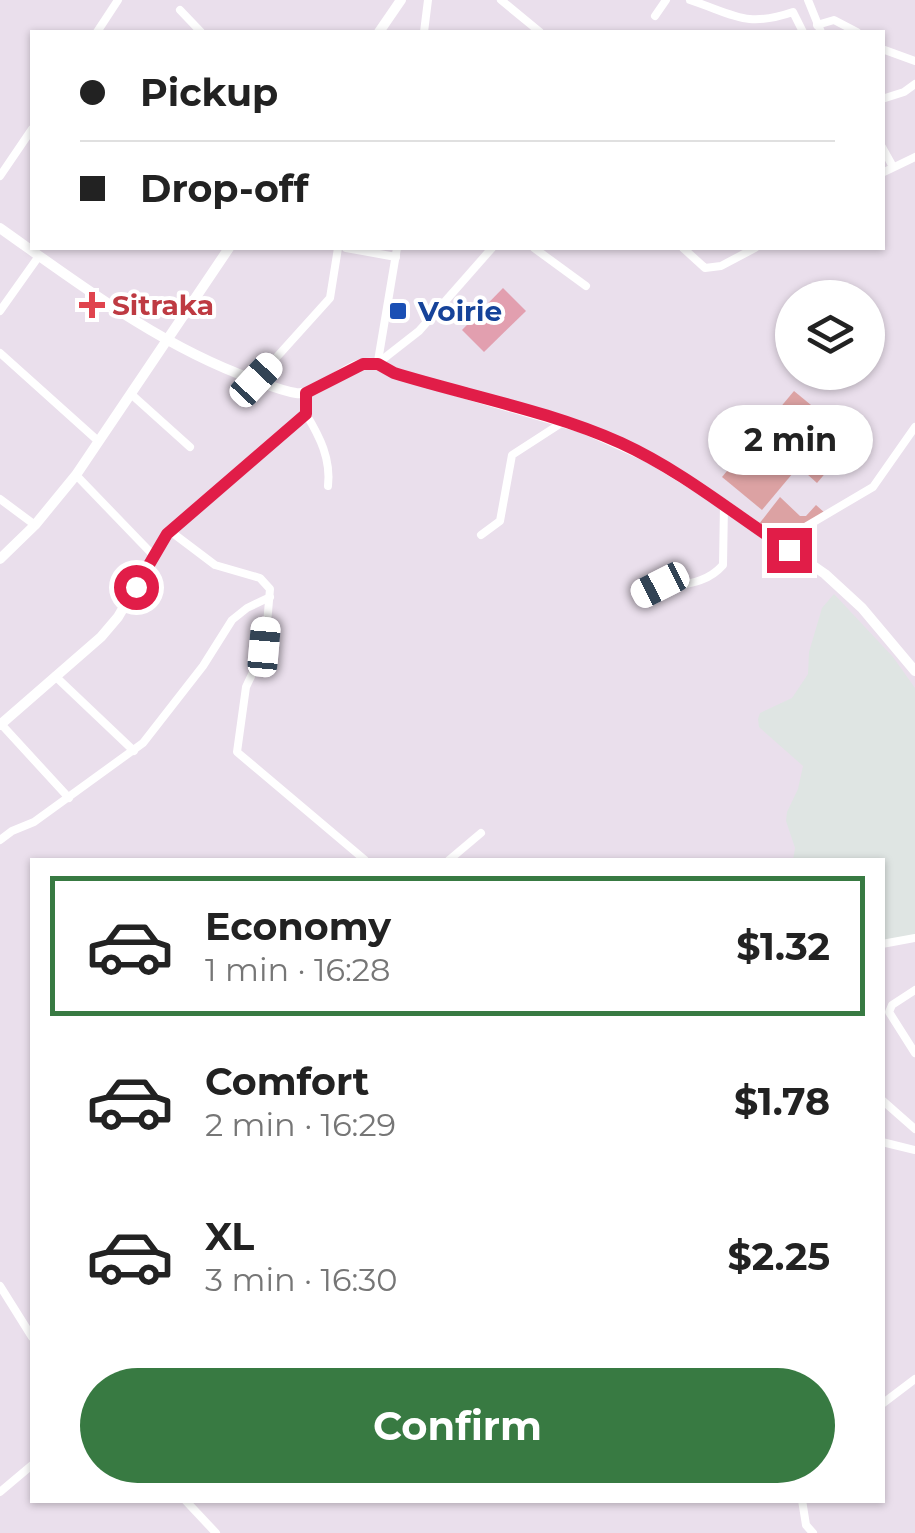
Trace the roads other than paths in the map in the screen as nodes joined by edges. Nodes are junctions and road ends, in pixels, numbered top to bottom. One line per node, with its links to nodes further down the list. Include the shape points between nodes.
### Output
1 (118, 0): 12 (street)
2 (402, 0): 14 (main road)
3 (414, 0): 8 (street)
4 (501, 0): 16 (street)
5 (666, 0): 10 (street)
6 (690, 0): 17 (street, via 753,22 793,12)
7 (808, 0): 11 (street)
8 (427, 4): 15 (street)
9 (180, 10): 13 (street)
10 (655, 16)
11 (819, 29): 18 (street, via 834,20)
12 (98, 30)
13 (199, 30)
14 (380, 30)
15 (424, 30)
16 (538, 30)
17 (801, 30)
18 (854, 30)
19 (885, 50): 20 (street)
20 (915, 61)
21 (915, 84): 22 (street)
22 (885, 98)
23 (30, 132): 28 (street)
24 (885, 152): 26 (street)
25 (915, 156): 26 (street)
26 (892, 166): 27 (street)
27 (885, 171)
28 (0, 176)
29 (0, 228): 30 (main road)
30 (30, 250)
31 (31, 250): 40 (main road)
32 (228, 250): 43 (main road)
33 (342, 250): 46 (street, via 330,298)
34 (370, 250): 39 (street)
35 (490, 250): 45 (street, via 420,331)
36 (537, 250): 41 (street)
37 (685, 250): 38 (street, via 705,268)
38 (750, 250)
39 (397, 252): 45 (street)
40 (39, 256): 42 (street); 43 (main road)
41 (586, 286)
42 (0, 311)
43 (168, 339): 46 (main road); 48 (main road)
44 (0, 353): 52 (street)
45 (378, 364): 47 (main road, via 363,364); 50 (main road)
46 (256, 380): 47 (main road)
47 (306, 393): 49 (main road)
48 (131, 394): 52 (main road); 53 (street)
49 (306, 414): 55 (street, via 330,467); 59 (main road)
50 (564, 422): 57 (main road, via 622,444); 60 (street, via 512,456 500,521)
51 (915, 427): 61 (street, via 874,486)
52 (97, 440): 54 (main road)
53 (190, 448)
54 (76, 475): 58 (main road); 62 (street)
55 (328, 486)
56 (0, 498): 58 (street)
57 (724, 504): 61 (main road); 64 (street, via 723,565 716,573)
58 (35, 525): 63 (main road)
59 (170, 532): 62 (main road); 65 (street, via 215,564 260,578)
60 (481, 534)
61 (778, 543): 66 (main road, via 844,590)
62 (155, 557): 67 (main road, via 118,617)
63 (0, 560)
64 (641, 595)
65 (270, 597): 69 (street, via 232,620); 73 (street, via 236,752)
66 (915, 671)
67 (55, 676): 68 (main road); 69 (street)
68 (0, 724): 70 (street)
69 (134, 751): 70 (street)
70 (69, 798): 72 (street)
71 (481, 833): 74 (street)
72 (0, 840)
73 (363, 858)
74 (451, 858)
75 (911, 939): 76 (street); 77 (street)
76 (885, 943)
77 (915, 950)
78 (915, 990): 79 (street, via 888,1012)
79 (915, 1053)
80 (885, 1103): 81 (street)
81 (915, 1129)
82 (885, 1143): 83 (street)
83 (915, 1150)
84 (0, 1286): 85 (street)
85 (30, 1334)
86 (915, 1379): 87 (street)
87 (885, 1402)
88 (30, 1467): 89 (street)
89 (0, 1492)
90 (188, 1503): 92 (street)
91 (802, 1503): 93 (street)
92 (216, 1533)
93 (812, 1533)

